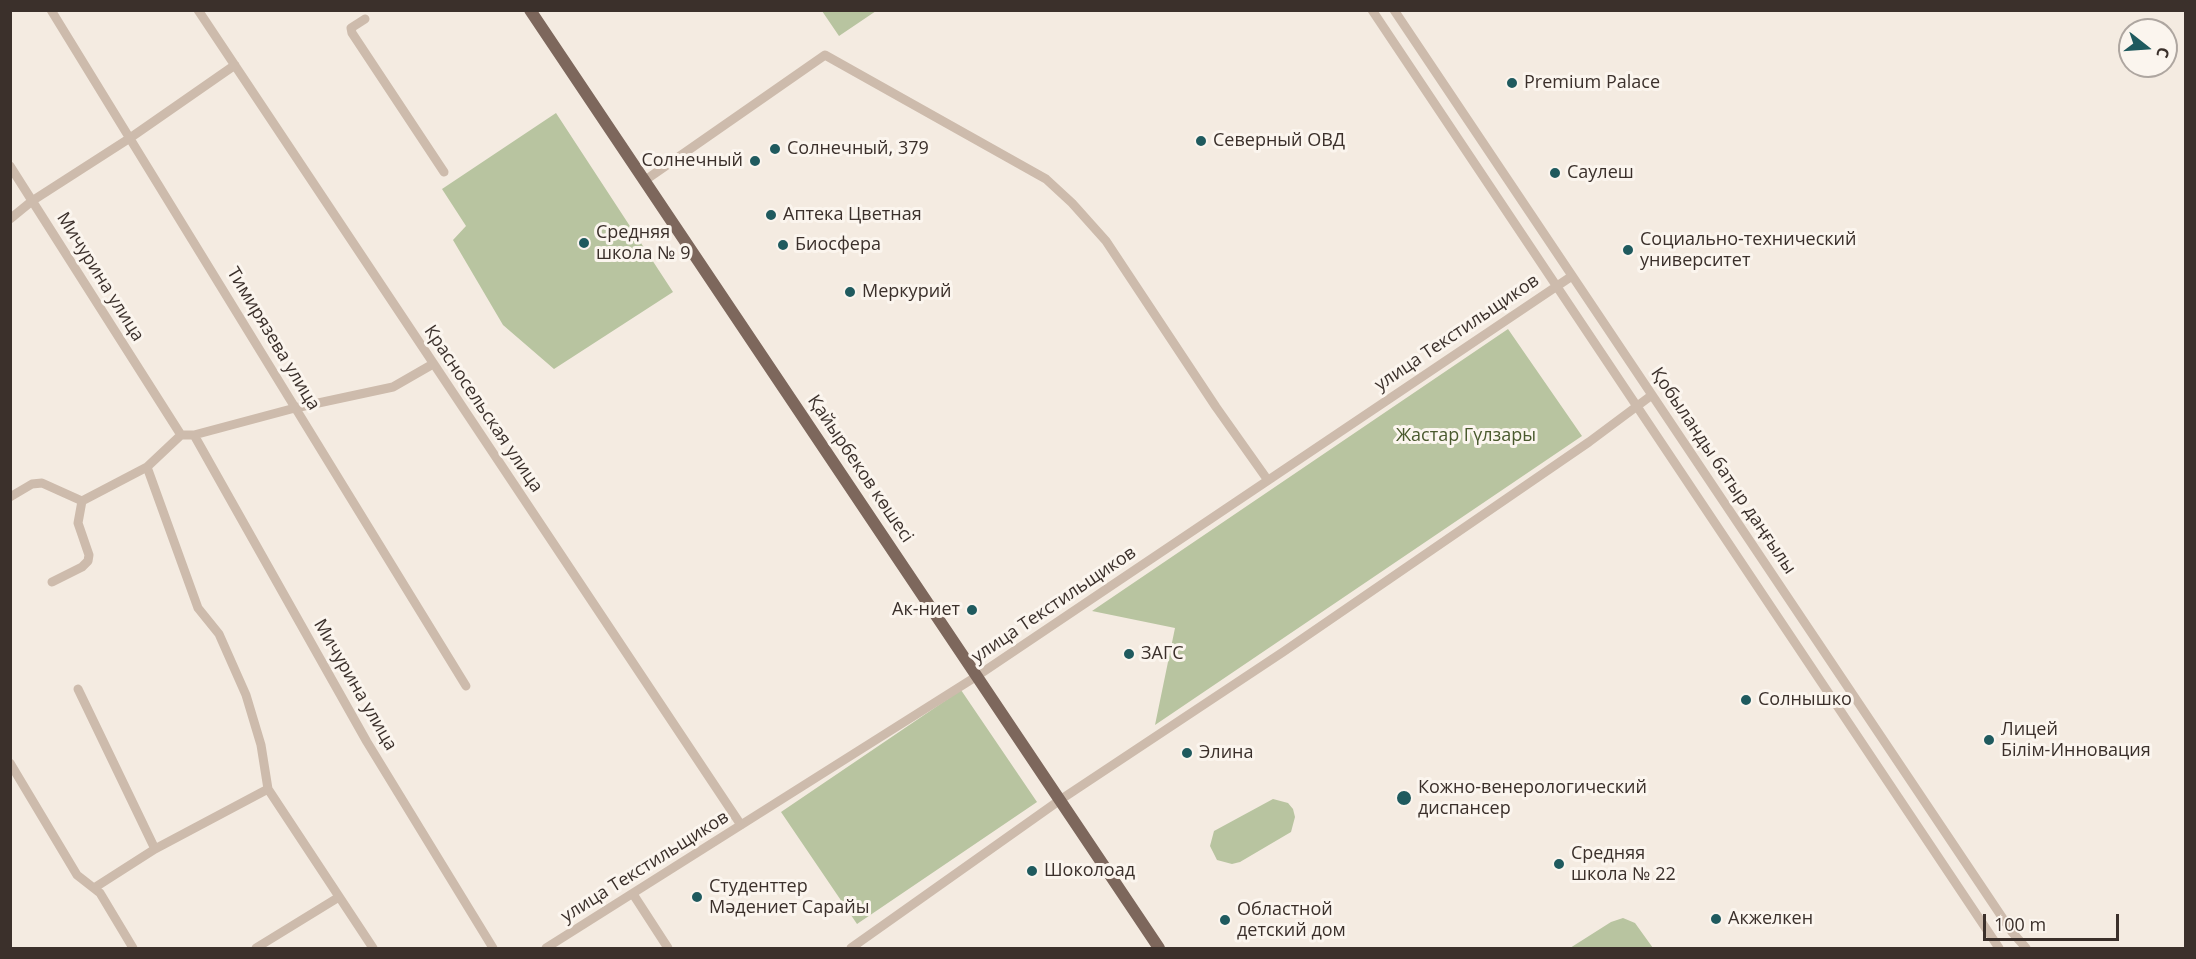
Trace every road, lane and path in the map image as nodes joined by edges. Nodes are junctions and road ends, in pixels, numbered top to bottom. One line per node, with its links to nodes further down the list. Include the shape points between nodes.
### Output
1 (51, 10): 8 (street, Тимирязева улица)
2 (198, 10): 7 (street, Красносельская улица)
3 (530, 10): 11 (main road, Қайырбеков көшесі)
4 (1372, 10): 15 (street, Қобыланды батыр даңғылы)
5 (1394, 10): 14 (street, Қобыланды батыр даңғылы)
6 (365, 19): 10 (street, via 351,28 352,33)
7 (235, 65): 8 (street); 16 (street, Красносельская улица)
8 (130, 138): 12 (street); 19 (street, Тимирязева улица)
9 (10, 166): 12 (street, Мичурина улица)
10 (444, 172)
11 (644, 181): 23 (street, via 825,55 1047,179 1106,241); 27 (main road, Қайырбеков көшесі)
12 (32, 201): 13 (street); 20 (street, Мичурина улица)
13 (10, 219)
14 (1572, 276): 15 (street, улица Текстильщиков); 17 (street, Қобыланды батыр даңғылы)
15 (1557, 286): 18 (street, Қобыланды батыр даңғылы); 23 (street, улица Текстильщиков)
16 (433, 364): 19 (street, via 393,387); 33 (street, Красносельская улица)
17 (1652, 394): 18 (street); 47 (street, Қобыланды батыр даңғылы)
18 (1636, 407): 32 (street, via 1283,652); 46 (street, Қобыланды батыр даңғылы)
19 (295, 408): 21 (street); 28 (street, Тимирязева улица)
20 (181, 435): 21 (street); 22 (street)
21 (194, 435): 41 (street, Мичурина улица, via 367,742)
22 (147, 467): 25 (street); 31 (street, via 200,613 219,634 246,695 261,745)
23 (1268, 479): 27 (street, улица Текстильщиков)
24 (10, 497): 25 (street, via 32,484 42,483)
25 (82, 501): 26 (street, via 78,523 88,561)
26 (52, 582)
27 (977, 676): 32 (main road, Қайырбеков көшесі); 33 (street, улица Текстильщиков)
28 (466, 686)
29 (78, 689): 34 (street)
30 (10, 763): 35 (street, via 77,875)
31 (268, 789): 34 (street); 37 (street)
32 (1060, 800): 44 (street); 45 (main road, Қайырбеков көшесі)
33 (741, 825): 36 (street, улица Текстильщиков)
34 (155, 849): 35 (street)
35 (94, 888): 38 (street)
36 (633, 894): 42 (street, улица Текстильщиков); 43 (street)
37 (339, 897): 39 (street); 40 (street)
38 (133, 948)
39 (256, 948)
40 (373, 948)
41 (493, 948)
42 (546, 948)
43 (668, 948)
44 (851, 948)
45 (1159, 948)
46 (2000, 948)
47 (2026, 948)

